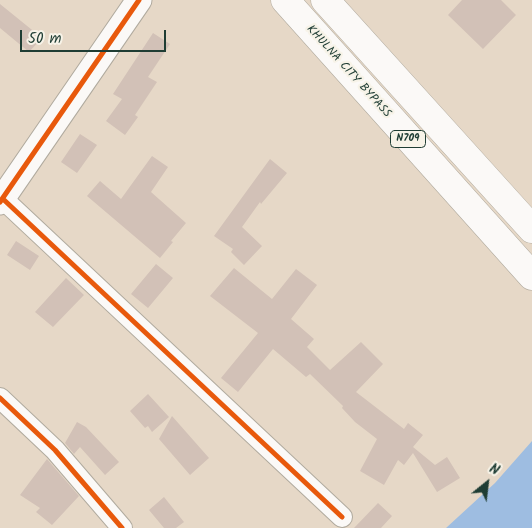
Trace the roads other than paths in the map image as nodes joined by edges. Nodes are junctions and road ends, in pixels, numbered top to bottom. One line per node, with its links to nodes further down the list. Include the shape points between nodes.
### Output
1 (139, 0): 4 (street)
2 (285, 0): 6 (highway, KHULNA CITY BYPASS / N709)
3 (325, 0): 5 (highway, N709)
4 (1, 201): 8 (street)
5 (530, 221)
6 (532, 276)
7 (0, 398): 9 (street, via 55,450)
8 (342, 517)
9 (122, 528)

